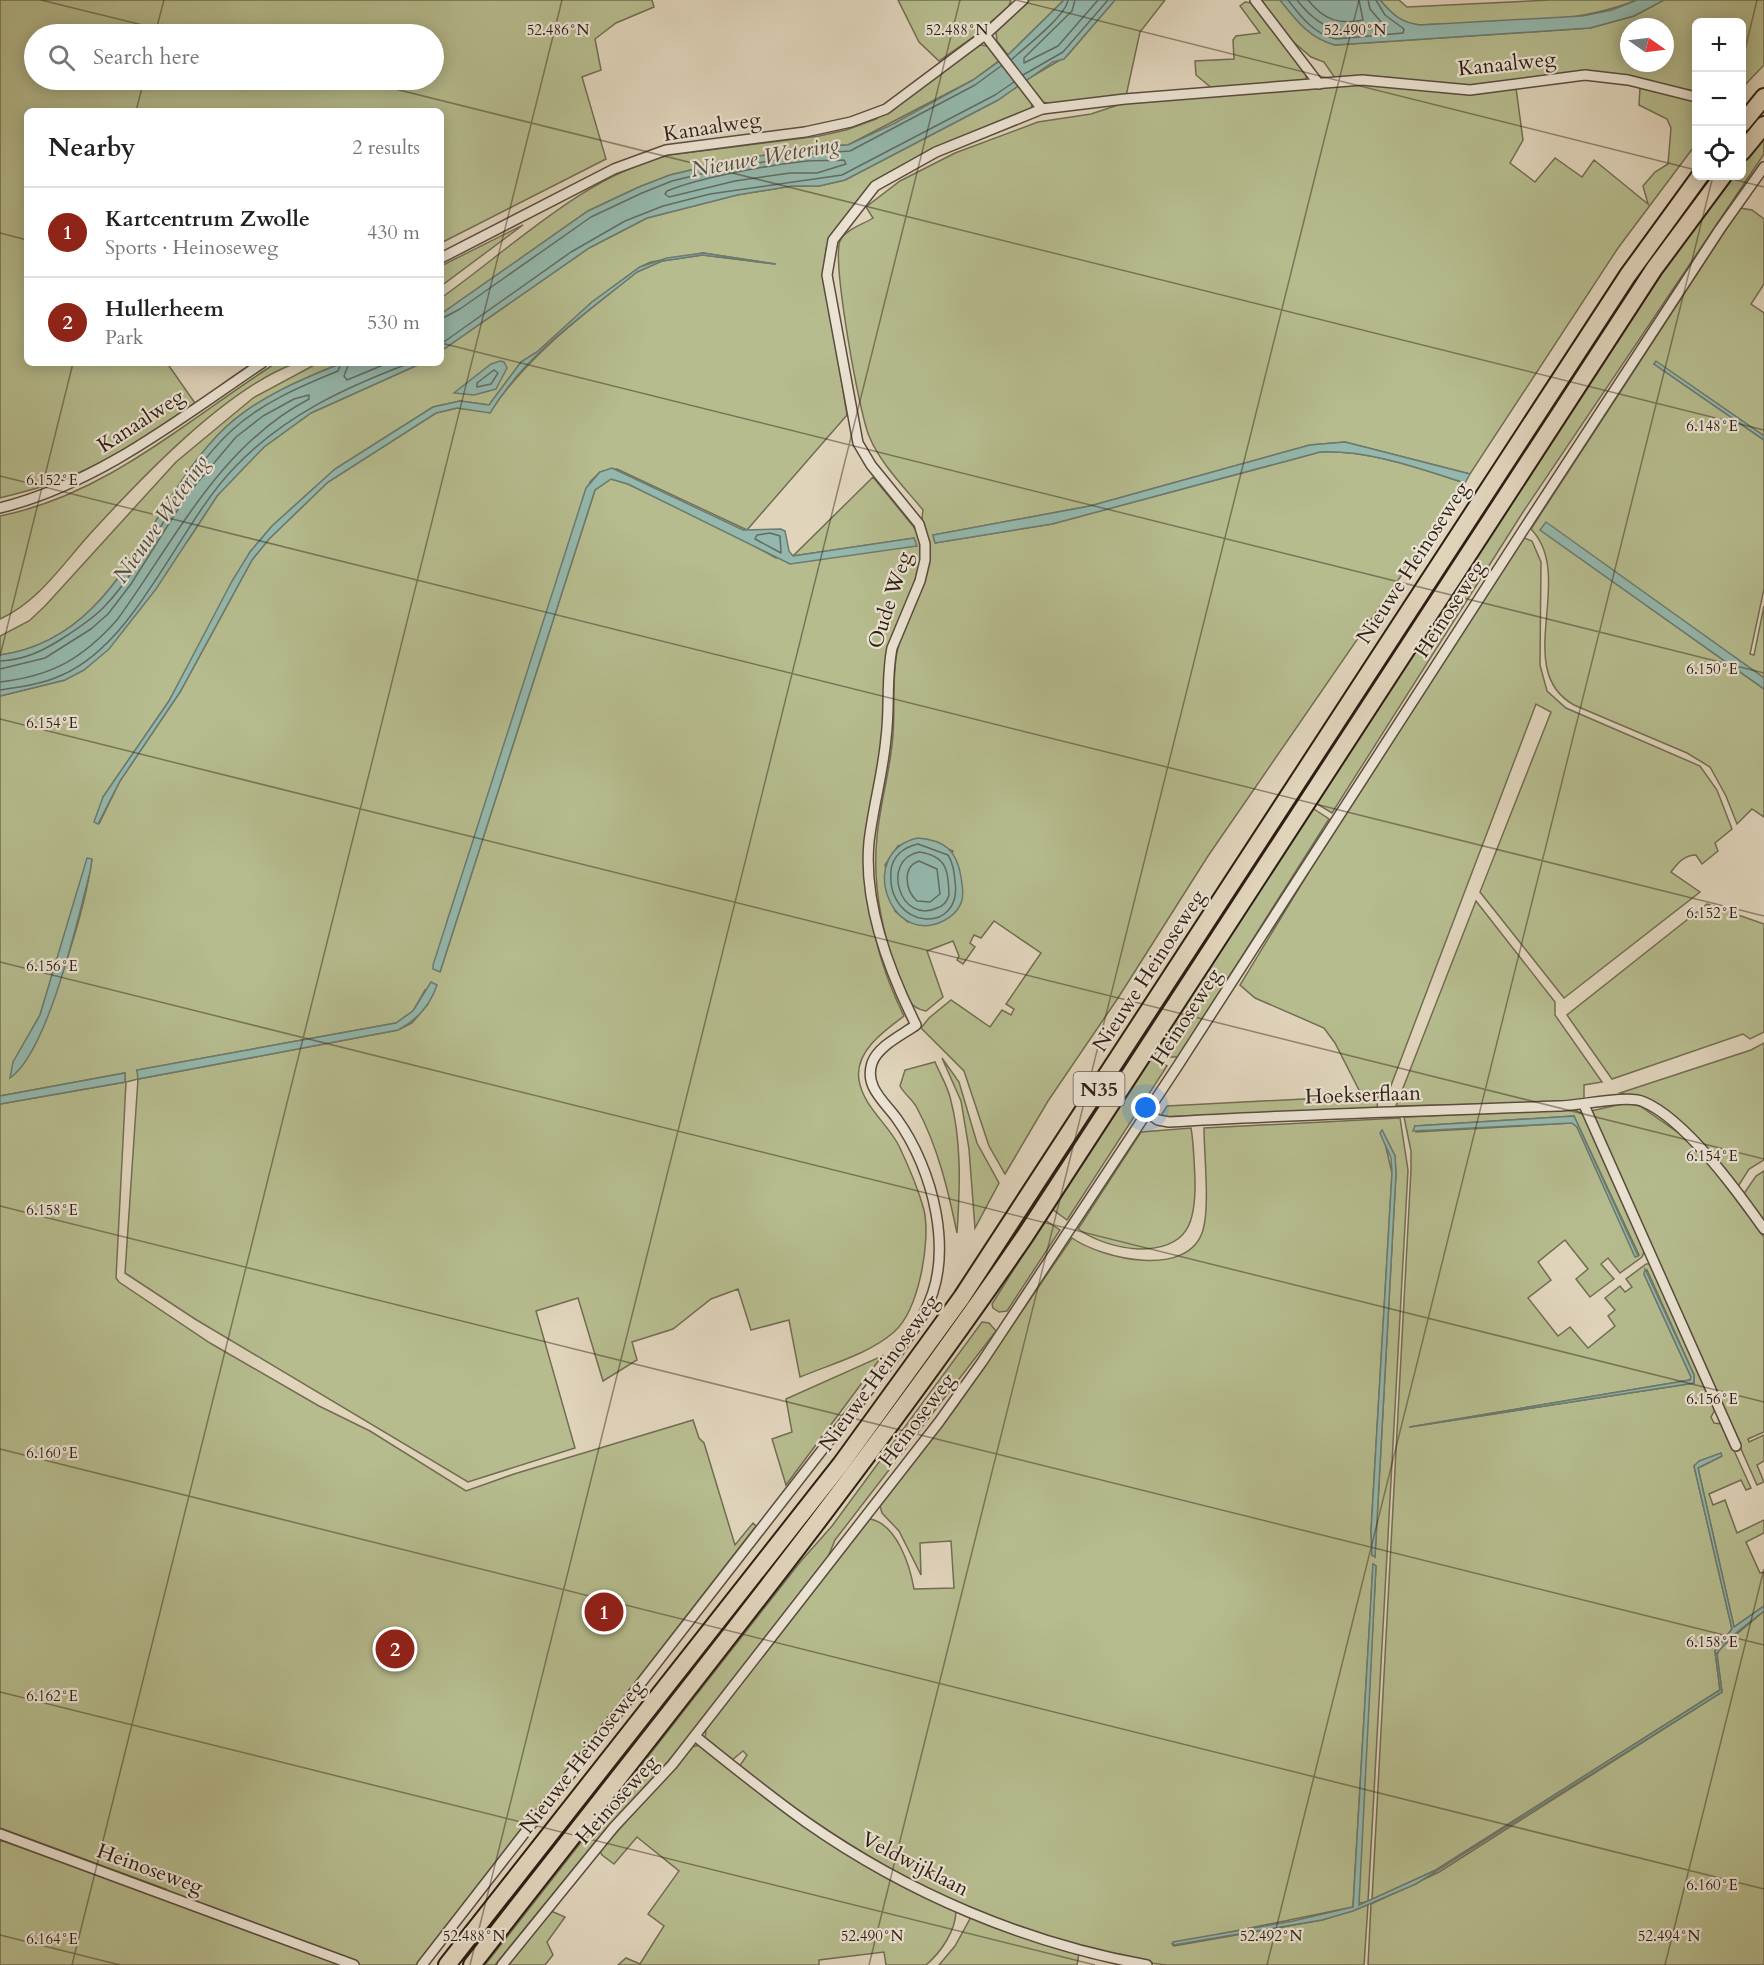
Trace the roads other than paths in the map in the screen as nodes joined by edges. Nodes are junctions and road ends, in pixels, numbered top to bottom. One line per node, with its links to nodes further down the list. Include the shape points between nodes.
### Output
1 (1255, 0): 4 (street)
2 (1020, 3): 3 (street, Kanaalweg)
3 (985, 35): 7 (street); 14 (street, Kanaalweg, via 870,117 805,132 666,150 614,169)
4 (1319, 84): 5 (street, Kanaalweg, via 1377,80 1470,90 1585,75 1628,80); 7 (street, Kanaalweg)
5 (1692, 96)
6 (1764, 97): 8 (highway)
7 (1042, 108): 24 (street, Oude Weg, via 936,152 875,186 838,231 828,257 827,283 858,443 919,524 925,544 920,581 889,661 887,735 868,866 875,916 916,1025 878,1054 871,1074 875,1092 897,1119 929,1179 939,1248 925,1311 818,1457)
8 (1746, 119)
9 (1764, 125): 10 (highway)
10 (1746, 147)
11 (1764, 167): 18 (street, Heinoseweg)
12 (1697, 180): 25 (highway, Nieuwe Heinoseweg / N35, via 1628,275 962,1297 841,1464)
13 (1720, 180): 26 (highway, Nieuwe Heinoseweg / N35, via 1648,278 963,1326 863,1464)
14 (444, 256)
15 (258, 366): 16 (street, Kanaalweg, via 112,463 60,489)
16 (0, 508)
17 (1587, 1105): 18 (street, Hoekserflaan, via 1169,1122); 19 (street, Hoekserflaan, via 1627,1099 1645,1102 1710,1159); 20 (street)
18 (1146, 1112): 21 (street, Heinoseweg, via 1009,1323 939,1422)
19 (1764, 1229)
20 (1736, 1446)
21 (695, 1736): 27 (street, Heinoseweg, via 614,1827); 28 (street, Veldwijklaan, via 807,1823 904,1881 1007,1927)
22 (0, 1834): 23 (street, Heinoseweg)
23 (354, 1965)
24 (422, 1965)
25 (447, 1965)
26 (472, 1965)
27 (502, 1965)
28 (1147, 1965)

